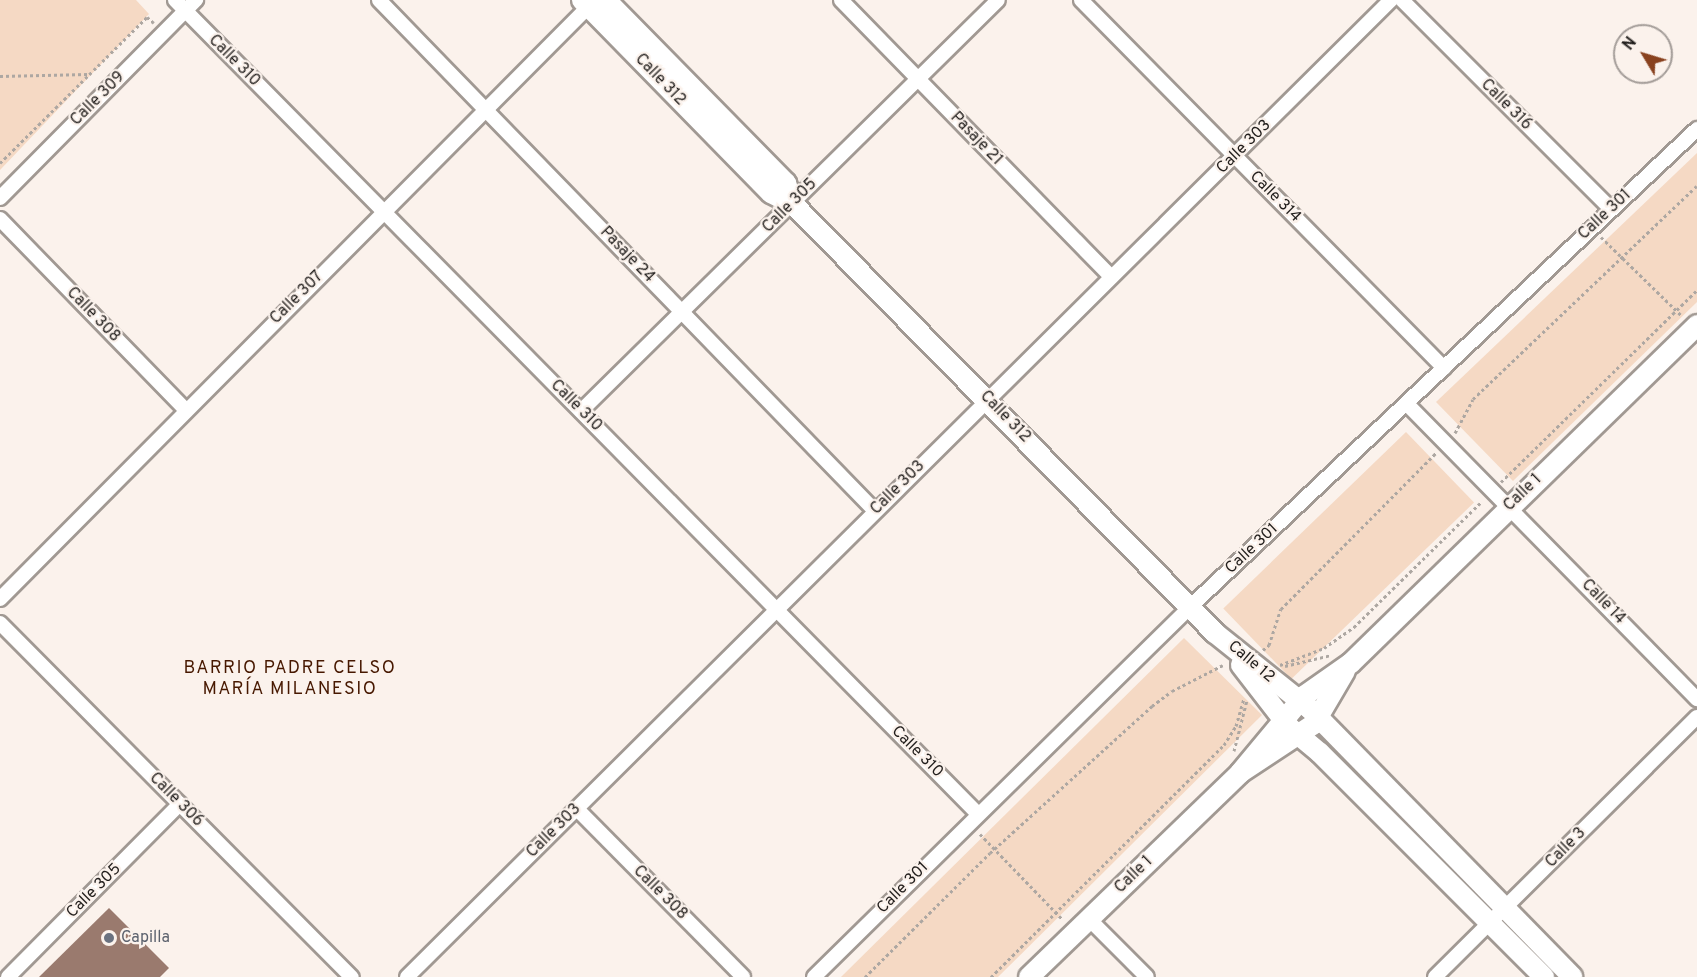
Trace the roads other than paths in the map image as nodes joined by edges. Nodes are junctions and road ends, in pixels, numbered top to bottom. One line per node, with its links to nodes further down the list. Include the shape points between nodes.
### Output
1 (175, 0): 10 (street, Calle 310)
2 (196, 0): 10 (street, Calle 309)
3 (379, 0): 12 (street, Pasaje 24)
4 (841, 0): 11 (street, Pasaje 21)
5 (998, 0): 11 (street, Calle 305)
6 (1081, 0): 14 (street, Calle 314)
7 (1391, 0): 14 (street, Calle 303)
8 (1402, 0): 17 (street, Calle 316)
9 (593, 2): 12 (street, Calle 307); 16 (street, Calle 312, via 771,193)
10 (185, 11): 15 (street, Calle 309); 18 (street, Calle 310)
11 (917, 78): 16 (street, Calle 305); 20 (street, Pasaje 21)
12 (485, 110): 18 (street, Calle 307); 21 (street, Pasaje 24)
13 (1697, 129): 17 (street, Calle 301)
14 (1235, 156): 20 (street, Calle 303); 23 (street, Calle 314)
15 (0, 198)
16 (793, 204): 21 (street, Calle 305); 24 (street, Calle 312)
17 (1611, 209): 23 (street, Calle 301)
18 (382, 211): 26 (street, Calle 307); 27 (street, Calle 310)
19 (0, 219): 26 (street, Calle 308)
20 (1111, 278): 24 (street, Calle 303)
21 (682, 311): 27 (street, Calle 305); 29 (street, Pasaje 24)
22 (1696, 327): 28 (street, Calle 1)
23 (1444, 368): 25 (street, Calle 301)
24 (987, 398): 29 (street, Calle 303); 31 (street, Calle 312)
25 (1407, 404): 28 (street); 31 (street, Calle 301)
26 (186, 410): 30 (street, Calle 307)
27 (581, 411): 32 (street, Calle 310)
28 (1509, 506): 35 (street, Calle 1); 37 (street, Calle 14)
29 (875, 512): 32 (street, Calle 303)
30 (0, 599)
31 (1190, 607): 34 (street, Calle 312); 46 (street, Calle 301)
32 (777, 611): 45 (street, Calle 303); 46 (street, Calle 310)
33 (0, 623): 44 (street, Calle 306)
34 (1215, 633): 36 (street, Calle 12)
35 (1351, 663): 38 (street, Calle 1); 40 (street, Calle 1)
36 (1262, 681): 38 (street, Calle 12); 41 (street, Calle 12)
37 (1697, 699)
38 (1299, 701): 40 (street, Calle 12); 41 (street, Calle 1)
39 (1697, 717): 47 (street, Calle 3)
40 (1318, 718): 42 (street, Calle 1); 47 (street, Calle 12)
41 (1283, 719): 42 (street, Calle 12); 43 (street, Calle 1)
42 (1298, 736): 43 (street, Calle 1); 48 (street, Calle 12, via 1320,753)
43 (1240, 773): 49 (street, Calle 1)
44 (180, 804): 50 (street, Calle 305); 51 (street, Calle 306)
45 (577, 809): 52 (street, Calle 303); 53 (street, Calle 308)
46 (973, 817): 54 (street, Calle 301)
47 (1505, 909): 48 (street, Calle 3); 59 (street, Calle 12)
48 (1490, 922): 57 (street, Calle 3); 58 (street, Calle 12)
49 (1082, 925): 55 (street, Calle 1); 56 (street)
50 (8, 977)
51 (351, 977)
52 (407, 977)
53 (743, 977)
54 (814, 977)
55 (1029, 977)
56 (1147, 977)
57 (1435, 977)
58 (1544, 977)
59 (1572, 977)

